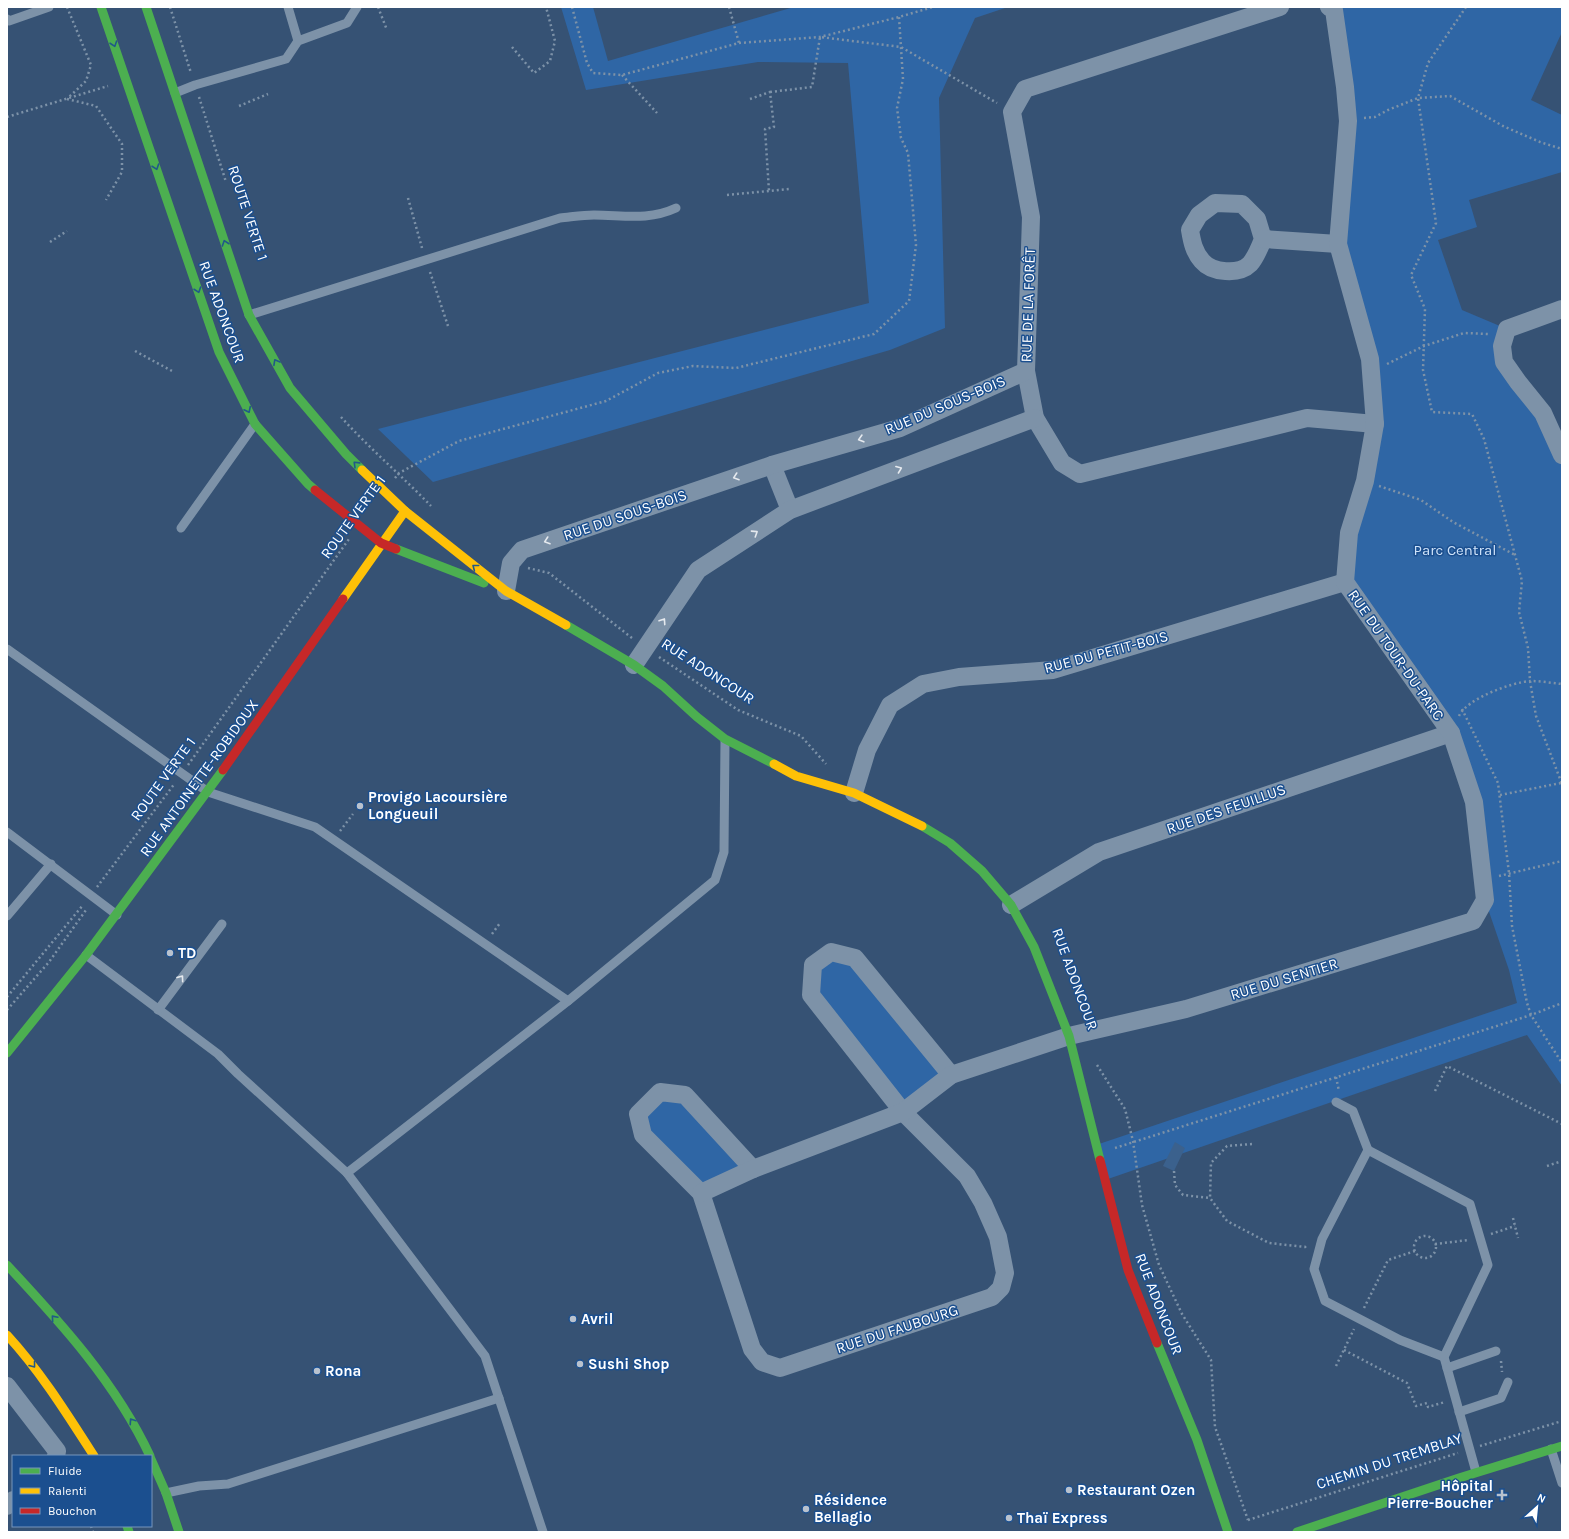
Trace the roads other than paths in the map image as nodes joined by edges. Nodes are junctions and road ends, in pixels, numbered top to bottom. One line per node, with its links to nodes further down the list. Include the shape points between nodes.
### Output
1 (49, 7): 8 (lane, via 9,21)
2 (102, 7): 18 (street, RUE ADONCOUR, one-way to 18, via 219,352)
3 (288, 7): 9 (lane)
4 (357, 7): 9 (lane, via 347,23)
5 (1280, 7): 16 (street, RUE DE LA FORÊT, via 1025,89 1012,112 1031,217)
6 (1329, 7): 13 (street, RUE DU TOUR-DU-PARC, via 1334,10 1348,121)
7 (148, 8): 10 (street, RUE ADONCOUR)
8 (7, 19)
9 (298, 41): 10 (lane, via 286,59)
10 (175, 93): 15 (street, RUE ADONCOUR, one-way to 10)
11 (676, 208): 15 (lane, via 664,214 639,217 593,215 560,218)
12 (1263, 239): 13 (street)
13 (1338, 244): 19 (street, RUE DU TOUR-DU-PARC, via 1370,359)
14 (1562, 309): 20 (street, via 1508,329 1502,346 1504,362 1543,413)
15 (249, 315): 23 (street, RUE ADONCOUR, one-way to 15, via 346,454 290,388)
16 (1026, 371): 17 (street, RUE DE LA FORÊT); 21 (street, RUE DU SOUS-BOIS, one-way to 21, via 900,428)
17 (1035, 418): 19 (street, RUE DE LA FORÊT, via 1062,463 1080,474 1307,418); 22 (street, one-way to 17)
18 (255, 424): 24 (lane); 25 (street, RUE ADONCOUR, via 308,484)
19 (1375, 424): 26 (street, RUE DU TOUR-DU-PARC, via 1365,481 1349,533)
20 (1562, 455)
21 (772, 465): 22 (street); 27 (street, RUE DU SOUS-BOIS, one-way to 27, via 522,550 510,563)
22 (790, 510): 29 (street, one-way to 22, via 698,570)
23 (405, 511): 25 (street, RUE ANTOINETTE-ROBIDOUX); 27 (street, RUE ADONCOUR, one-way to 23)
24 (181, 528)
25 (381, 543): 27 (street, RUE ADONCOUR); 32 (street, RUE ANTOINETTE-ROBIDOUX)
26 (1345, 582): 30 (street, RUE DU TOUR-DU-PARC); 33 (street, RUE DU PETIT-BOIS, via 1053,670 959,677 923,684 890,705 867,750)
27 (506, 591): 29 (street, RUE ADONCOUR)
28 (7, 649): 32 (lane)
29 (634, 665): 31 (street, RUE ADONCOUR)
30 (1451, 733): 36 (street, RUE DU TOUR-DU-PARC, via 1474,802); 37 (street, RUE DES FEUILLUS, via 1099,852)
31 (726, 739): 33 (street, RUE ADONCOUR, via 796,776); 42 (lane, via 724,852 715,880)
32 (208, 792): 38 (street, RUE ANTOINETTE-ROBIDOUX); 42 (lane, via 315,827)
33 (854, 793): 37 (street, RUE ADONCOUR, via 915,822 950,843 982,871)
34 (7, 832): 35 (lane)
35 (51, 864): 38 (lane); 39 (lane)
36 (1485, 900): 44 (street, RUE DU SENTIER, via 1473,921 1186,1009)
37 (1011, 905): 44 (street, RUE ADONCOUR, via 1034,947)
38 (117, 915): 41 (street, RUE ANTOINETTE-ROBIDOUX)
39 (7, 916)
40 (222, 924): 43 (lane, one-way to 40)
41 (86, 955): 43 (lane); 45 (street, RUE ANTOINETTE-ROBIDOUX)
42 (568, 1001): 51 (lane)
43 (158, 1010): 51 (lane, via 218,1054)
44 (1069, 1036): 46 (street); 73 (street, RUE ADONCOUR, via 1128,1270 1197,1440)
45 (7, 1053)
46 (951, 1076): 48 (street); 48 (street, RUE DU FAUBOURG, via 855,958 831,952 813,966 811,995)
47 (1336, 1102): 49 (lane, via 1354,1111)
48 (903, 1112): 50 (street); 52 (street, RUE DU FAUBOURG, via 967,1176 983,1203 998,1237 1005,1273 1001,1288 992,1297 780,1368 762,1362 752,1350)
49 (1368, 1150): 56 (lane, via 1470,1204 1488,1265); 56 (lane, via 1322,1239 1314,1269 1325,1301 1400,1340)
50 (753, 1169): 52 (street); 52 (street, RUE DU FAUBOURG, via 685,1095 660,1092 638,1114 643,1135)
51 (347, 1172): 60 (lane, via 485,1356)
52 (701, 1193)
53 (7, 1265): 66 (street, one-way to 53, via 138,1430 97,1368)
54 (7, 1335): 65 (street, one-way to 65, via 52,1389)
55 (1496, 1351): 57 (lane)
56 (1444, 1356): 57 (lane)
57 (1447, 1368): 61 (lane)
58 (1508, 1382): 61 (lane, via 1501,1398)
59 (7, 1386): 64 (street, via 57,1451)
60 (499, 1398): 70 (lane, via 228,1484 199,1486); 72 (lane)
61 (1459, 1412): 68 (lane)
62 (1562, 1446): 63 (street)
63 (1551, 1449): 68 (street); 69 (lane)
64 (56, 1455)
65 (93, 1455)
66 (150, 1455)
67 (152, 1461): 70 (street)
68 (1476, 1472): 74 (street)
69 (1562, 1483)
70 (166, 1493): 71 (street)
71 (179, 1532)
72 (542, 1532)
73 (1228, 1532)
74 (1297, 1532)

